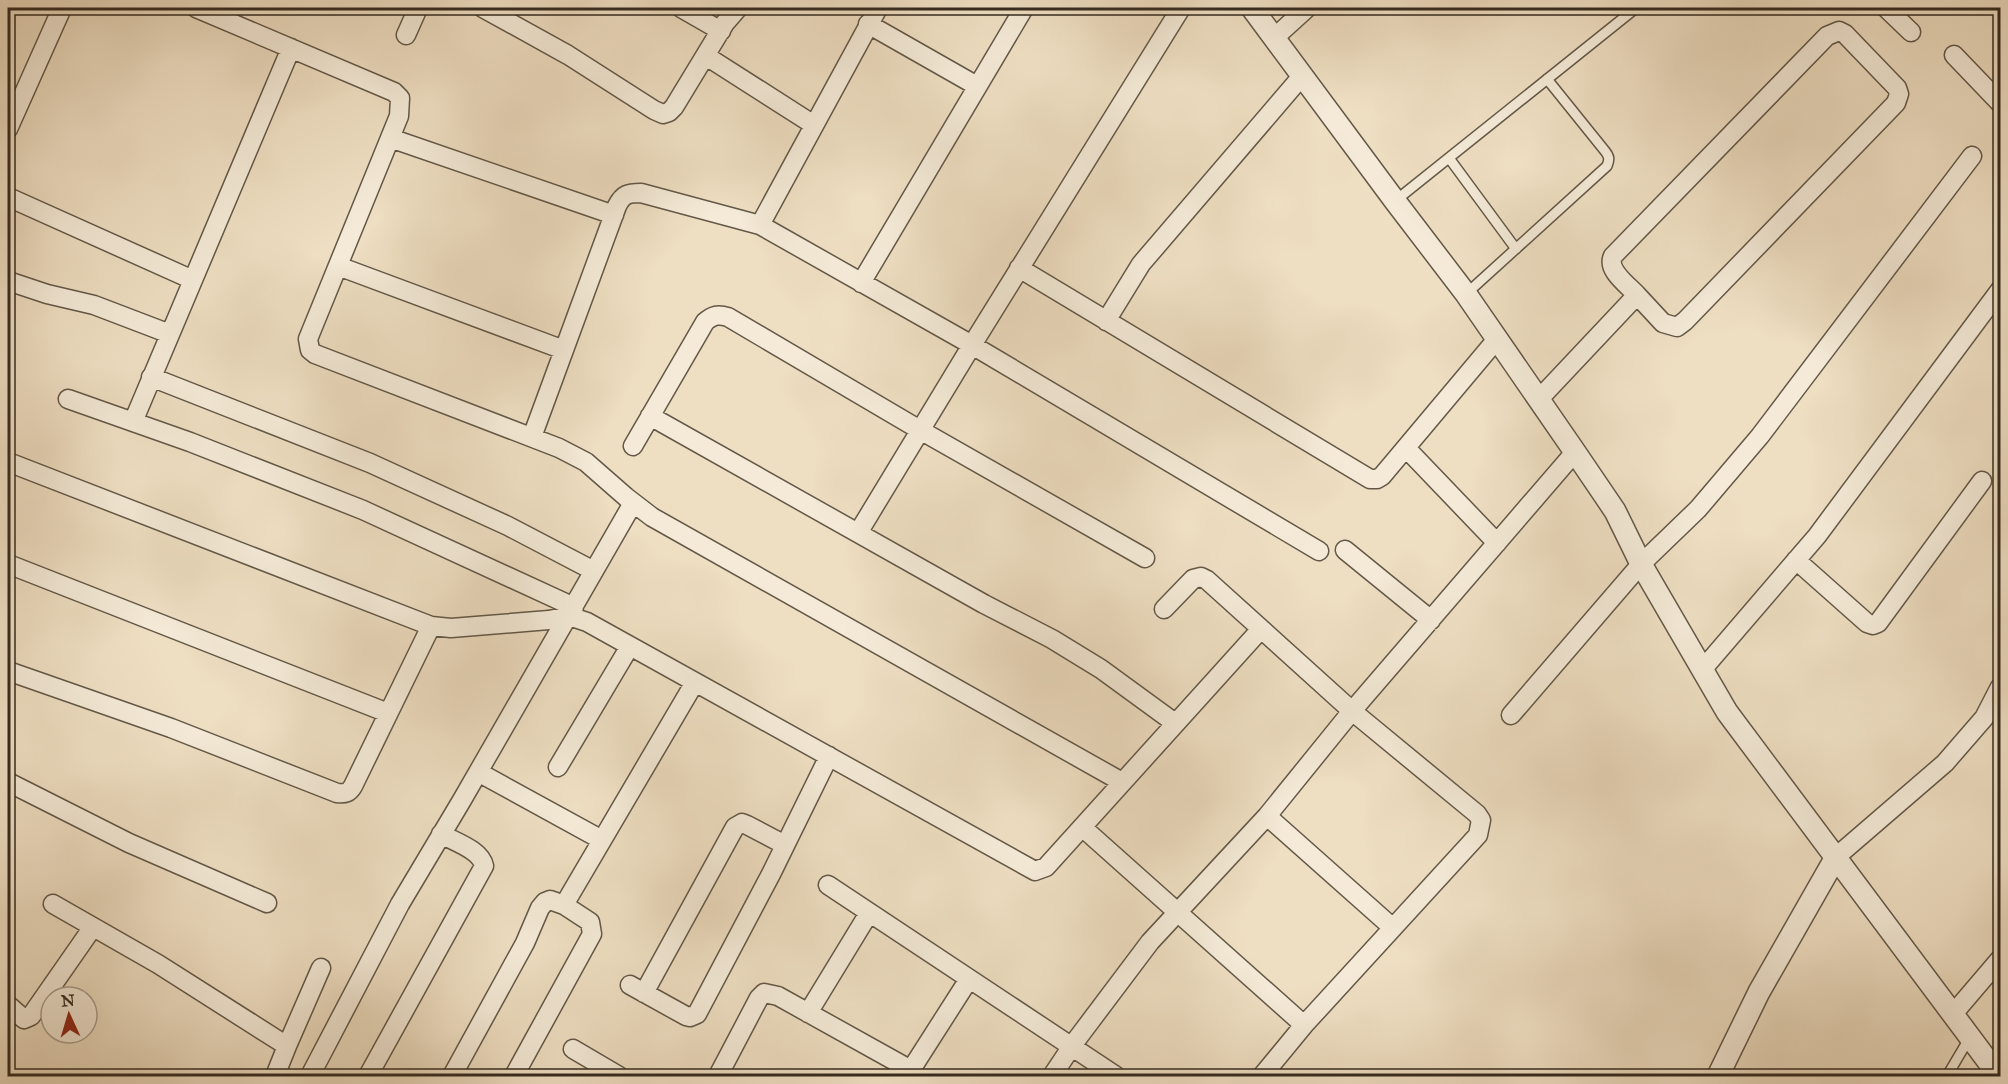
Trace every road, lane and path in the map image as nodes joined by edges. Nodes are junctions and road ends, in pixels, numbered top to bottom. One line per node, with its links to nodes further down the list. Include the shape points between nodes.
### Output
1 (62, 8): 27 (street)
2 (196, 8): 19 (street)
3 (418, 8): 17 (street)
4 (483, 8): 21 (street, via 663,114 674,107)
5 (681, 8): 15 (street)
6 (738, 8): 15 (street)
7 (878, 8): 14 (street)
8 (1024, 8): 24 (street)
9 (1181, 8): 37 (street)
10 (1252, 8): 18 (street)
11 (1307, 8): 18 (street)
12 (1636, 8): 23 (lane)
13 (1886, 8): 16 (street)
14 (868, 24): 24 (street); 26 (street)
15 (721, 31): 21 (street)
16 (1911, 32)
17 (406, 35)
18 (1274, 38): 22 (street)
19 (291, 48): 28 (street, via 394,92 400,98 399,116); 38 (street)
20 (1954, 55): 25 (street)
21 (706, 56): 26 (street)
22 (1302, 76): 32 (street); 44 (street, via 1141,264)
23 (1547, 79): 30 (lane); 35 (lane, via 1609,155 1609,161)
24 (977, 86): 40 (street)
25 (2001, 103)
26 (814, 125): 34 (street)
27 (8, 129)
28 (390, 138): 33 (street); 36 (street)
29 (1972, 156): 69 (street, via 1760,436 1698,509)
30 (1449, 158): 32 (lane); 35 (lane)
31 (8, 197): 38 (street)
32 (1395, 201): 42 (street)
33 (614, 215): 34 (street, via 621,197 629,193); 48 (street)
34 (760, 225): 40 (street)
35 (1516, 249): 42 (lane)
36 (338, 266): 48 (street); 55 (street, via 308,339 310,350)
37 (1019, 268): 44 (street); 47 (street)
38 (193, 280): 45 (street)
39 (8, 281): 45 (street, via 94,305)
40 (861, 283): 47 (street)
41 (2001, 290): 67 (street)
42 (1466, 294): 46 (street)
43 (1638, 295): 43 (street, via 1663,323 1677,327 1896,103 1897,88 1845,34 1839,31 1827,36 1613,256 1610,265); 51 (street)
44 (1106, 321): 57 (street, via 1370,479 1383,476)
45 (170, 334): 49 (street)
46 (1497, 339): 51 (street); 57 (street)
47 (972, 345): 54 (street); 65 (street)
48 (564, 350): 55 (street)
49 (152, 377): 53 (street); 70 (street, via 370,463 508,526)
50 (68, 399): 53 (street)
51 (1539, 399): 58 (street)
52 (650, 416): 54 (street, via 705,322 719,315); 56 (street); 62 (street)
53 (133, 422): 72 (street, via 363,510)
54 (920, 430): 62 (street); 66 (street)
55 (532, 438): 61 (street, via 586,462)
56 (633, 446)
57 (1406, 448): 63 (street)
58 (1575, 452): 63 (street); 69 (street, via 1615,511)
59 (8, 462): 74 (street)
60 (1982, 481): 67 (street, via 1878,623 1867,623)
61 (633, 503): 70 (street); 89 (street)
62 (858, 533): 84 (street, via 1062,645)
63 (1497, 543): 73 (street)
64 (1345, 550): 73 (street)
65 (1320, 551)
66 (1144, 558)
67 (1796, 560): 77 (street)
68 (8, 564): 82 (street)
69 (1641, 564): 77 (street); 83 (street)
70 (594, 571): 72 (street)
71 (1164, 609): 75 (street, via 1193,579 1202,577)
72 (571, 612): 74 (street, via 549,620 451,628); 76 (street); 87 (street)
73 (1431, 620): 81 (street)
74 (431, 626): 82 (street)
75 (1261, 629): 81 (street); 84 (street)
76 (630, 646): 79 (street); 86 (street)
77 (1702, 670): 95 (street, via 1727,712)
78 (8, 671): 82 (street, via 344,794 350,792)
79 (695, 682): 85 (street); 93 (street)
80 (2001, 687): 95 (street, via 1984,718 1945,763)
81 (1352, 711): 90 (street); 103 (street, via 1481,820 1478,835)
82 (388, 713)
83 (1511, 715)
84 (1175, 723): 89 (street)
85 (829, 756): 91 (street, via 1035,871 1046,867); 94 (street)
86 (558, 767)
87 (478, 772): 92 (street); 93 (street)
88 (8, 782): 97 (street, via 129,843)
89 (1122, 782): 91 (street)
90 (1267, 816): 100 (street); 103 (street)
91 (1082, 827): 100 (street)
92 (441, 834): 117 (street); 118 (street, via 477,854 484,866)
93 (602, 840): 99 (street)
94 (785, 845): 94 (street, via 697,1014 686,1016 637,989 735,827 747,825)
95 (1836, 857): 109 (street); 126 (street, via 1759,992)
96 (828, 885): 101 (street)
97 (267, 903)
98 (53, 904): 102 (street)
99 (564, 905): 119 (street, via 550,900 540,908); 120 (street, via 590,922 592,934)
100 (1178, 912): 110 (street); 113 (street, via 1150,942)
101 (869, 913): 106 (street); 108 (street)
102 (93, 927): 107 (street, via 31,1016 24,1020); 112 (street)
103 (1393, 928): 110 (street)
104 (2001, 959): 109 (street)
105 (321, 968): 112 (street)
106 (969, 979): 113 (street); 115 (street)
107 (8, 1005)
108 (808, 1012): 115 (street); 122 (street, via 764,993)
109 (1953, 1014): 111 (street)
110 (1304, 1025): 125 (street)
111 (1970, 1036): 127 (lane); 128 (street)
112 (287, 1046): 116 (street)
113 (1071, 1048): 123 (street); 124 (street)
114 (573, 1050): 121 (street)
115 (909, 1073)
116 (275, 1077)
117 (310, 1077)
118 (368, 1077)
119 (452, 1077)
120 (514, 1077)
121 (619, 1077)
122 (718, 1077)
123 (1052, 1077)
124 (1116, 1077)
125 (1262, 1077)
126 (1718, 1077)
127 (1947, 1077)
128 (1999, 1077)

